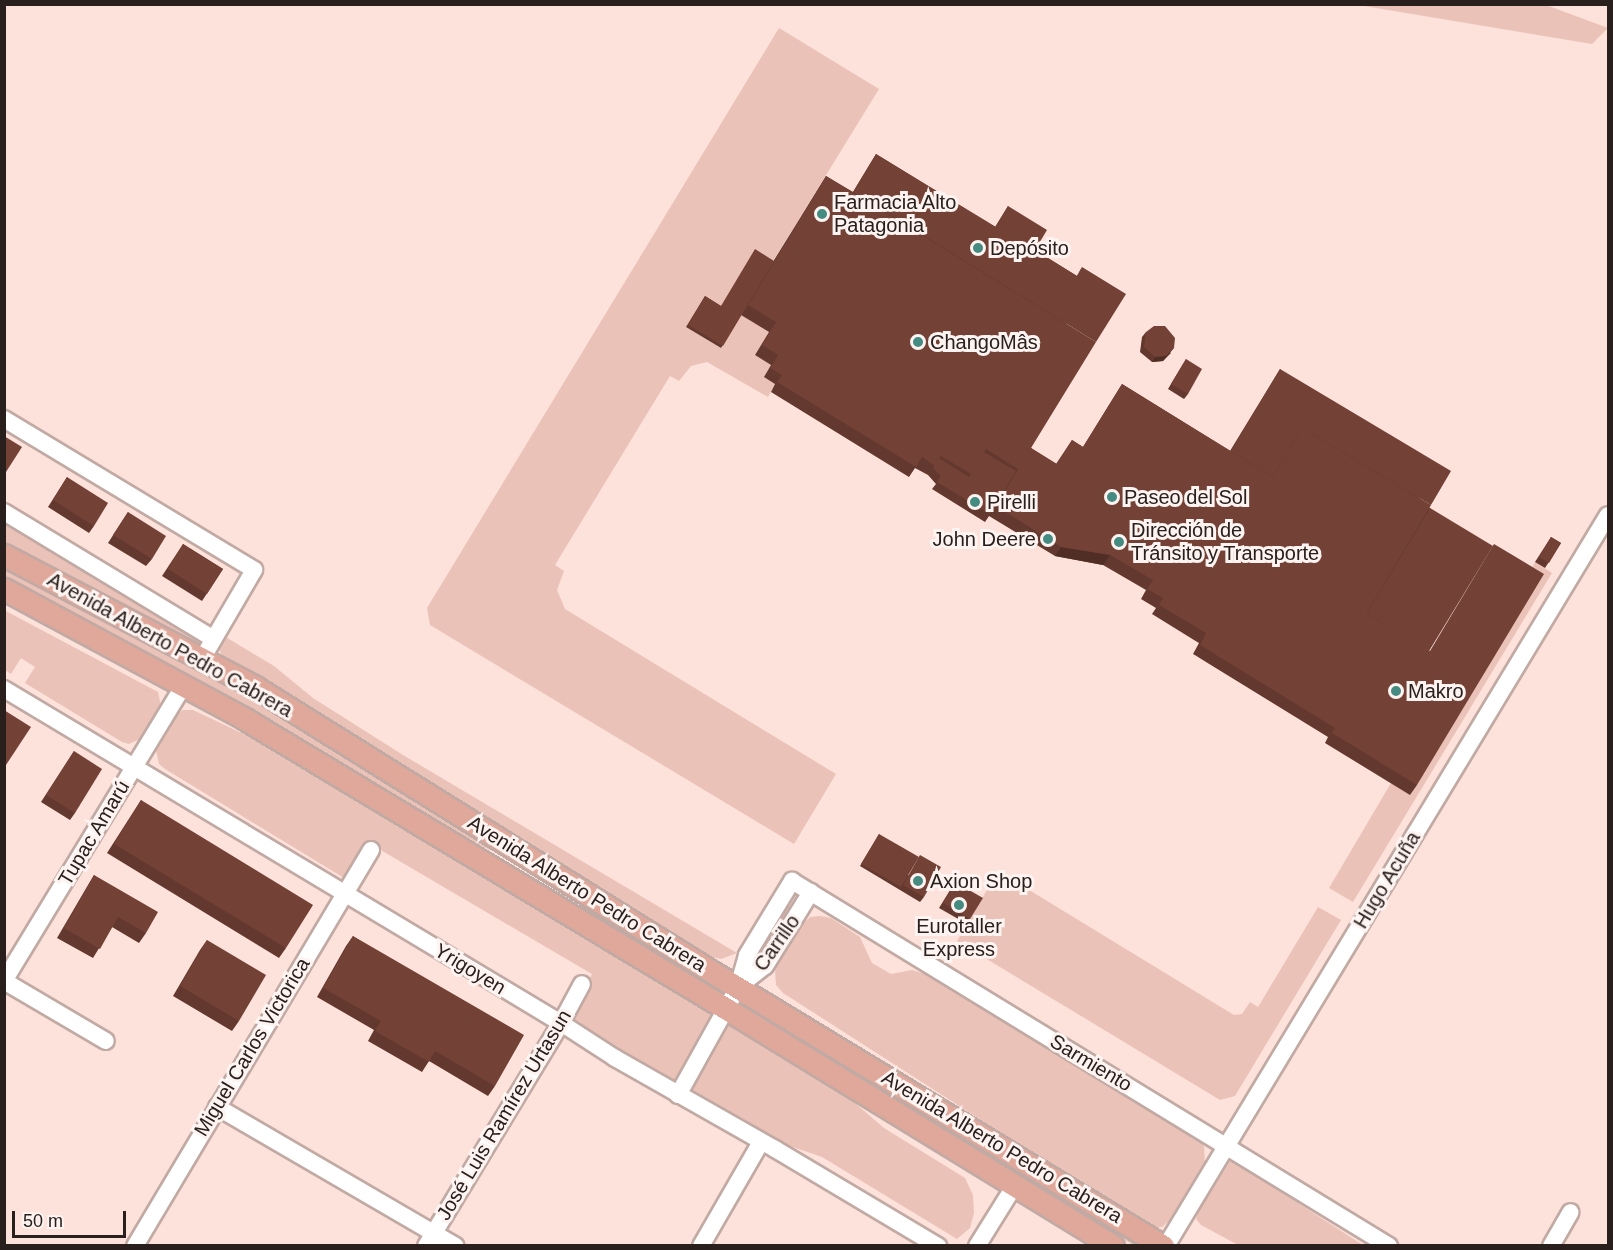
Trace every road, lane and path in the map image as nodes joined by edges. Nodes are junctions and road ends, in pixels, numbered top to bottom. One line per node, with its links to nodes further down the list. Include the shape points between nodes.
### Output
1 (4, 419): 6 (street, via 254,570)
2 (4, 512): 6 (street)
3 (1608, 515): 24 (street, Hugo Acuña)
4 (4, 555): 7 (main road, Avenida Alberto Pedro Cabrera)
5 (4, 589): 8 (main road, Avenida Alberto Pedro Cabrera)
6 (214, 639): 7 (street)
7 (202, 659): 17 (main road, Avenida Alberto Pedro Cabrera, via 255,687)
8 (184, 685): 10 (street, Tupac Amarú); 18 (main road, Avenida Alberto Pedro Cabrera)
9 (4, 690): 10 (street, Yrigoyen)
10 (134, 767): 14 (street, Yrigoyen); 15 (street, Tupac Amarú)
11 (371, 849): 14 (street, Miguel Carlos Victorica)
12 (792, 881): 13 (street, Sarmiento); 17 (street, Carrillo, via 747,955)
13 (811, 892): 17 (street, Carrillo, via 765,966); 24 (street, Sarmiento)
14 (344, 893): 19 (street, Yrigoyen); 22 (street, Miguel Carlos Victorica)
15 (4, 981): 20 (street)
16 (582, 984): 19 (street, José Luis Ramírez Urtasun)
17 (738, 987): 18 (street, Carrillo); 34 (main road, Avenida Alberto Pedro Cabrera)
18 (725, 1008): 21 (street, Carrillo); 25 (main road, Avenida Alberto Pedro Cabrera)
19 (561, 1023): 21 (street, Yrigoyen); 27 (street, José Luis Ramírez Urtasun)
20 (106, 1041)
21 (678, 1095): 23 (street, Yrigoyen)
22 (217, 1107): 27 (street); 28 (street, Miguel Carlos Victorica)
23 (761, 1142): 30 (street); 31 (street, Yrigoyen)
24 (1227, 1145): 34 (street, Hugo Acuña); 35 (street, Sarmiento)
25 (1015, 1185): 32 (street); 33 (main road, Avenida Alberto Pedro Cabrera)
26 (1571, 1212): 36 (street)
27 (430, 1239): 29 (street)
28 (135, 1245)
29 (456, 1245)
30 (701, 1245)
31 (938, 1245)
32 (976, 1245)
33 (1113, 1245)
34 (1165, 1245)
35 (1389, 1245)
36 (1551, 1245)

